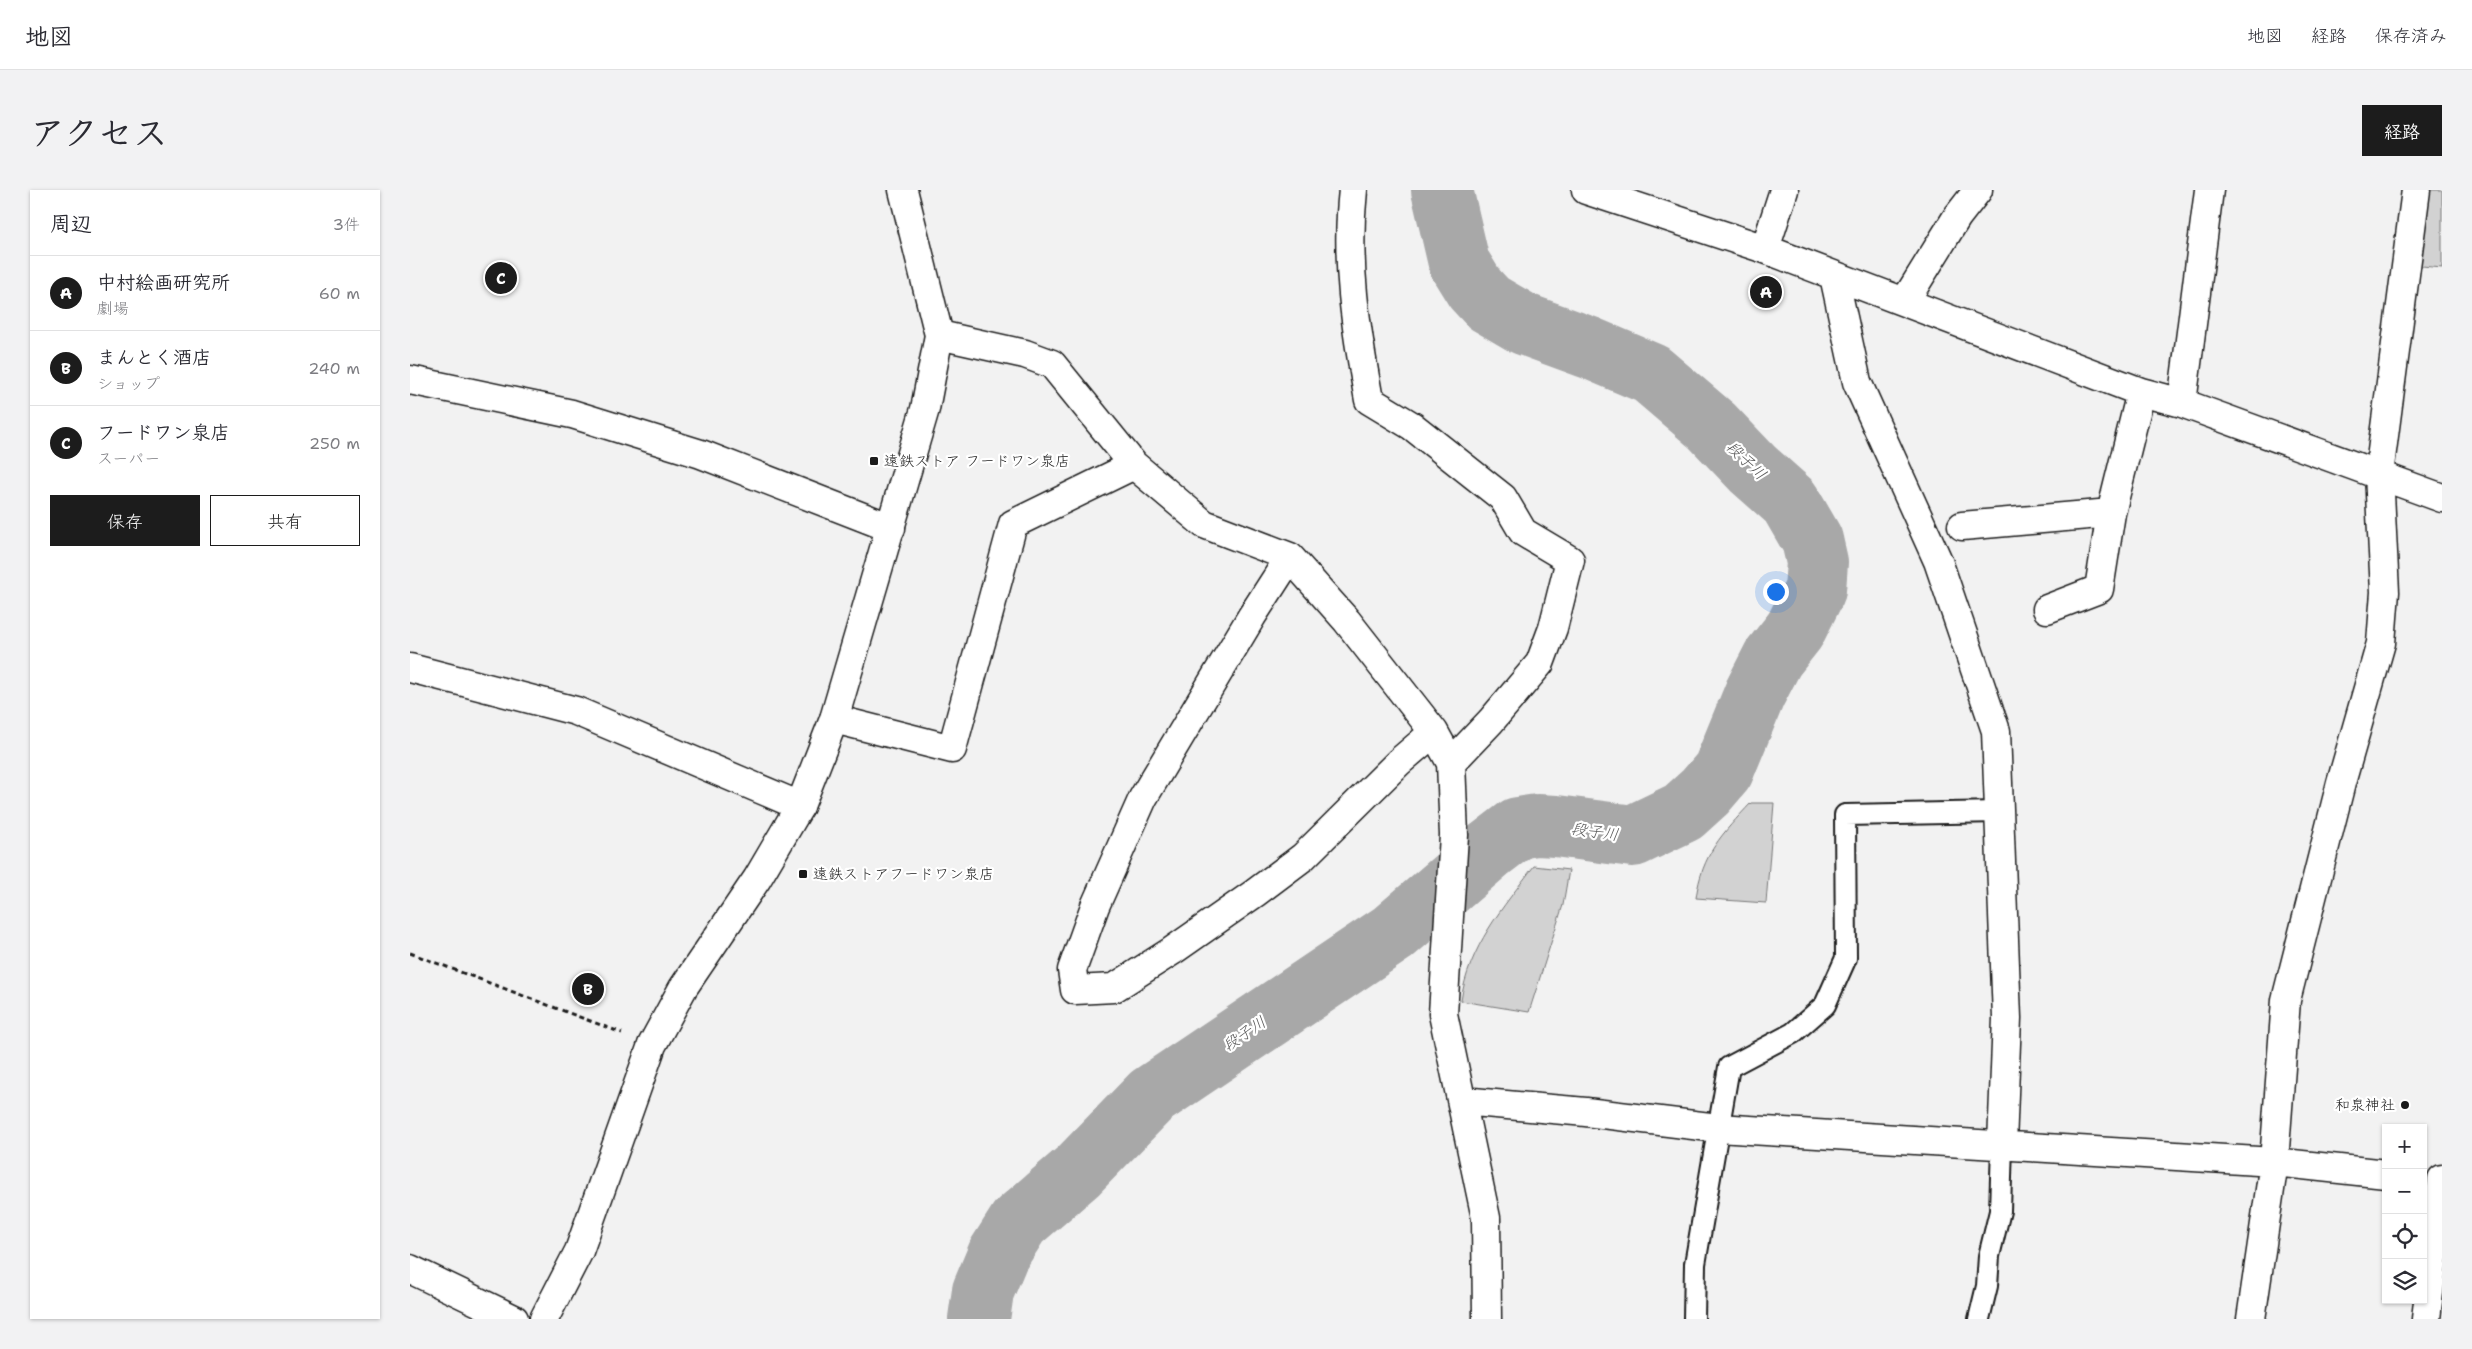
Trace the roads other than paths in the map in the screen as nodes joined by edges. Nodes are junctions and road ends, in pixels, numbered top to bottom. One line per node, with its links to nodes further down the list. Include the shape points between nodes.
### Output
1 (904, 190): 11 (street)
2 (1353, 190): 26 (street, via 1349,229 1354,314 1369,400 1412,426 1503,498 1523,532 1570,560 1553,628 1540,663 1491,722)
3 (1586, 190): 8 (street)
4 (1784, 190): 8 (street)
5 (1978, 190): 10 (street, via 1957,217)
6 (2209, 190): 14 (street)
7 (2416, 190): 16 (street)
8 (1765, 249): 9 (street)
9 (1834, 276): 10 (street); 28 (street, via 1857,382 1938,561 1996,731)
10 (1905, 301): 13 (street)
11 (940, 335): 15 (street, via 1025,354 1052,364); 20 (street, via 925,409)
12 (410, 380): 20 (street, via 590,420 701,454)
13 (2142, 392): 14 (street); 18 (street)
14 (2182, 403): 16 (street)
15 (1134, 465): 21 (street, via 1204,524); 24 (street, via 1013,524 952,749)
16 (2379, 474): 17 (street); 32 (street, via 2385,592 2381,643 2341,783 2286,1000)
17 (2442, 498)
18 (2111, 513): 19 (street); 22 (street, via 2100,589)
19 (1962, 526)
20 (891, 528): 24 (street)
21 (1290, 557): 25 (street, via 1347,621); 25 (street, via 1144,798 1095,906 1072,970 1076,990 1114,988 1172,952 1255,893 1303,857 1398,762)
22 (2046, 609)
23 (410, 668): 27 (street, via 576,711)
24 (834, 719): 27 (street)
25 (1434, 732): 26 (street)
26 (1451, 763): 29 (street, via 1454,835 1443,1014)
27 (800, 806): 38 (street, via 757,879 684,988 652,1045 579,1251)
28 (2000, 812): 30 (lane, via 1845,815 1846,958 1824,1005 1793,1033 1729,1066); 31 (street, via 2007,1018)
29 (1462, 1101): 30 (street); 39 (street, via 1486,1218)
30 (1718, 1128): 31 (street); 40 (lane, via 1695,1264)
31 (2002, 1144): 32 (street); 41 (lane, via 2000,1211)
32 (2274, 1162): 33 (street); 42 (street)
33 (2382, 1174)
34 (2427, 1178): 35 (street)
35 (2442, 1180): 43 (street)
36 (410, 1269): 37 (street)
37 (514, 1319)
38 (544, 1319)
39 (1486, 1319)
40 (1694, 1319)
41 (1978, 1319)
42 (2251, 1319)
43 (2426, 1319)

